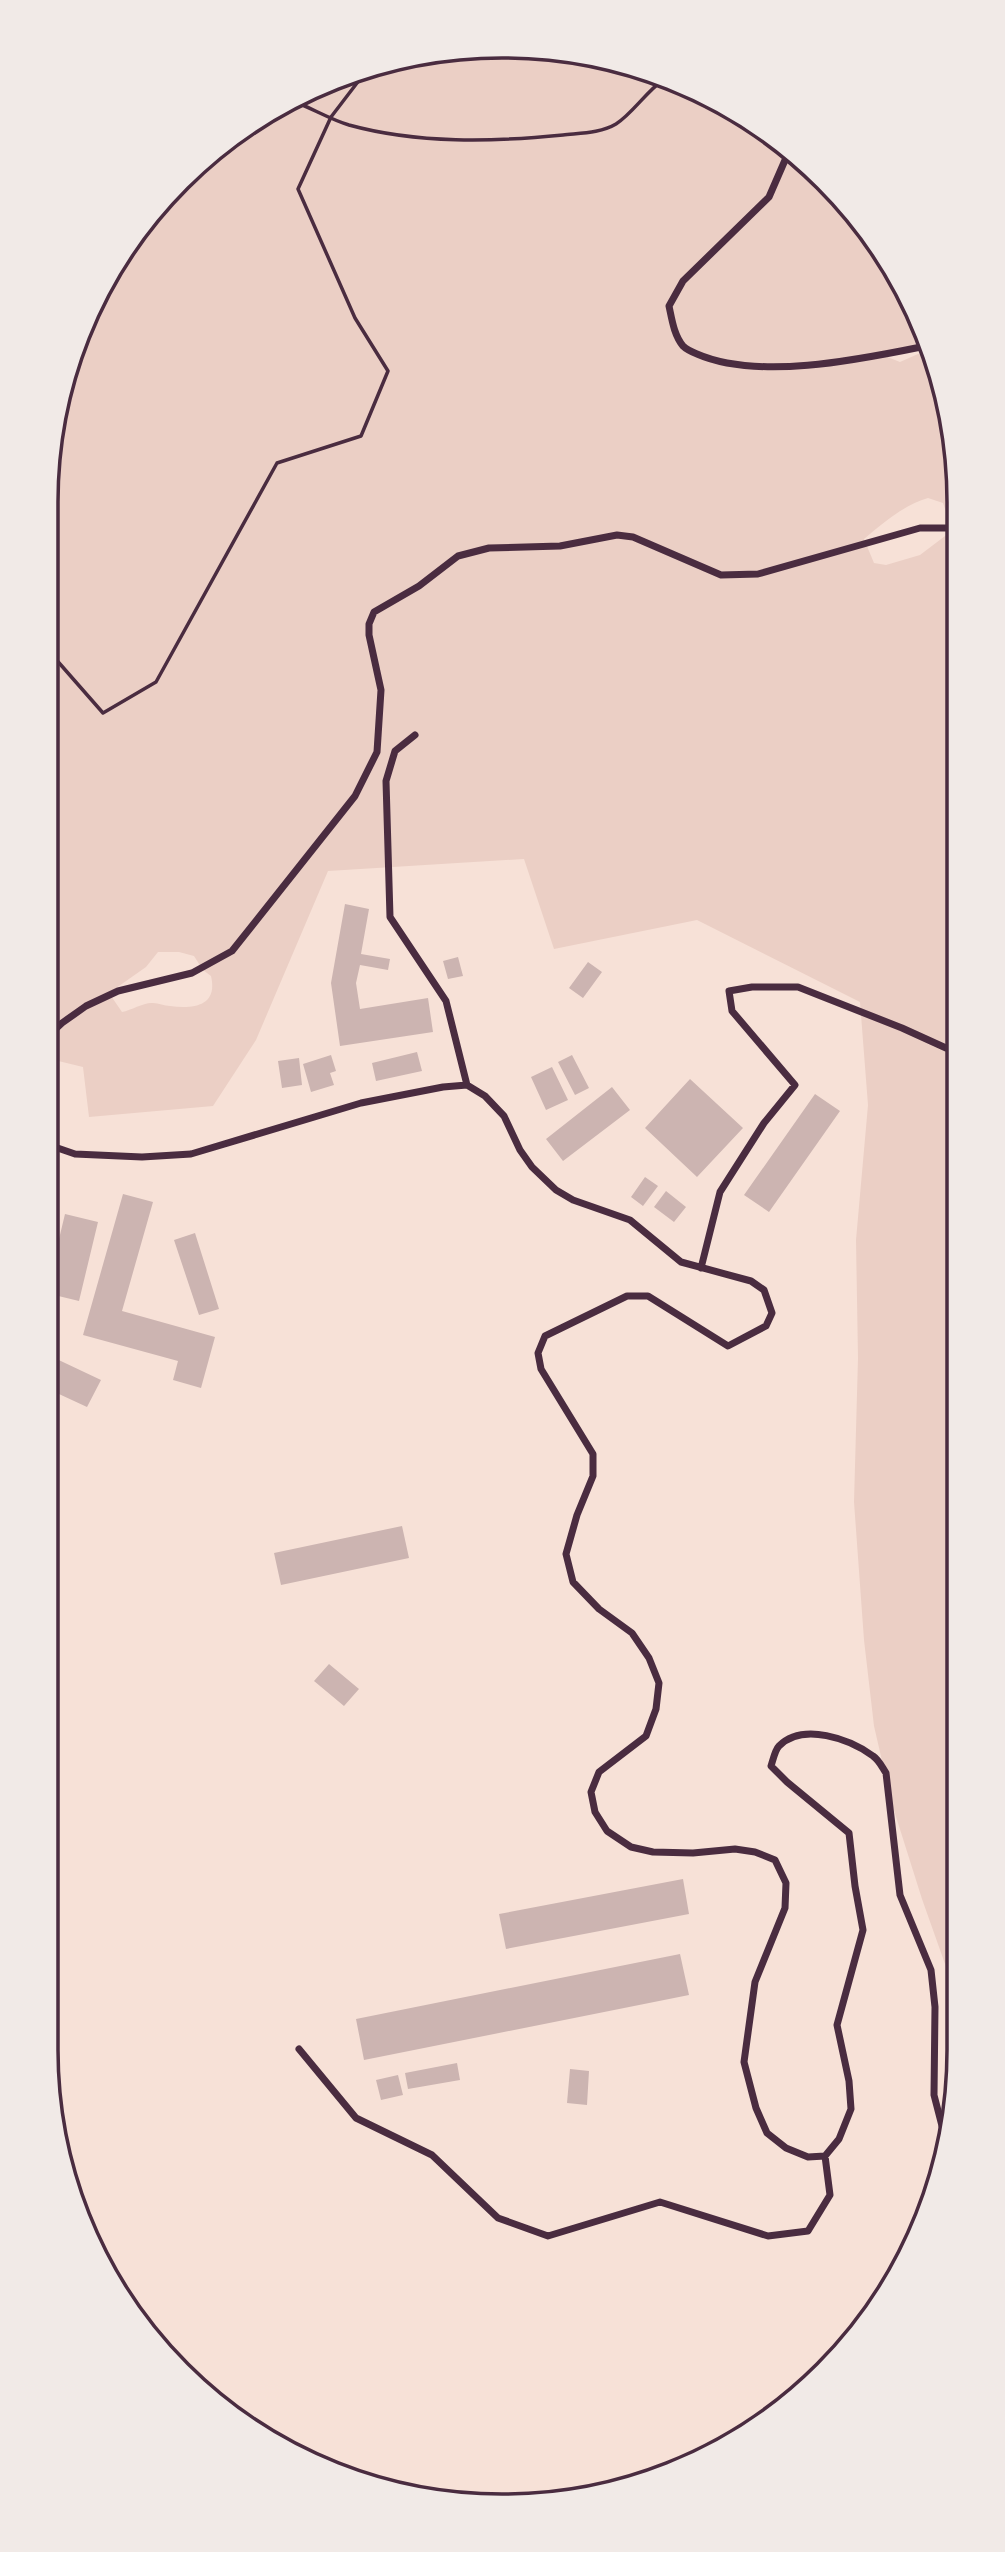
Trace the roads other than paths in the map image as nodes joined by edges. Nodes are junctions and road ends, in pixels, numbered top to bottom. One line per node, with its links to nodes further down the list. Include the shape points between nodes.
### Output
1 (785, 160): 2 (street, via 769,197 683,281 669,306 684,349 712,360 778,368)
2 (919, 347)
3 (947, 528): 5 (street, via 920,528 758,574 722,575 633,537 617,535 560,546 489,548 457,556 419,586 374,612 369,635 381,690 377,752 355,796 232,951 192,974 118,991 86,1006)
4 (415, 735): 7 (street, via 395,751 386,781 390,917 446,1002)
5 (58, 1028)
6 (946, 1048): 9 (street, via 797,988 729,991 732,1011 794,1085 720,1192)
7 (467, 1085): 8 (street, via 361,1103 191,1154 142,1157 75,1154); 9 (street, via 504,1116 520,1150 556,1191 630,1220 681,1262)
8 (58, 1148)
9 (701, 1268): 12 (street, via 751,1281 764,1290 772,1313 766,1326 728,1346 648,1296 627,1296 545,1336 538,1353 541,1369 593,1454 593,1476 566,1554 573,1582 632,1633 659,1683 656,1710 646,1736 599,1772 591,1792 595,1812 607,1831 631,1847 666,1853 735,1849 775,1860 786,1883 785,1908 755,1982 744,2063 767,2133 808,2157)
10 (299, 2049): 12 (street, via 356,2119 432,2155 498,2218 548,2236 660,2202 768,2236 808,2231 830,2195)
11 (941, 2122): 12 (street, via 934,2095 931,1970 900,1895 886,1773 876,1757 849,1742 822,1735 795,1736 778,1747 771,1766 849,1833 863,1930 837,2025 851,2109 839,2139)
12 (825, 2156)

